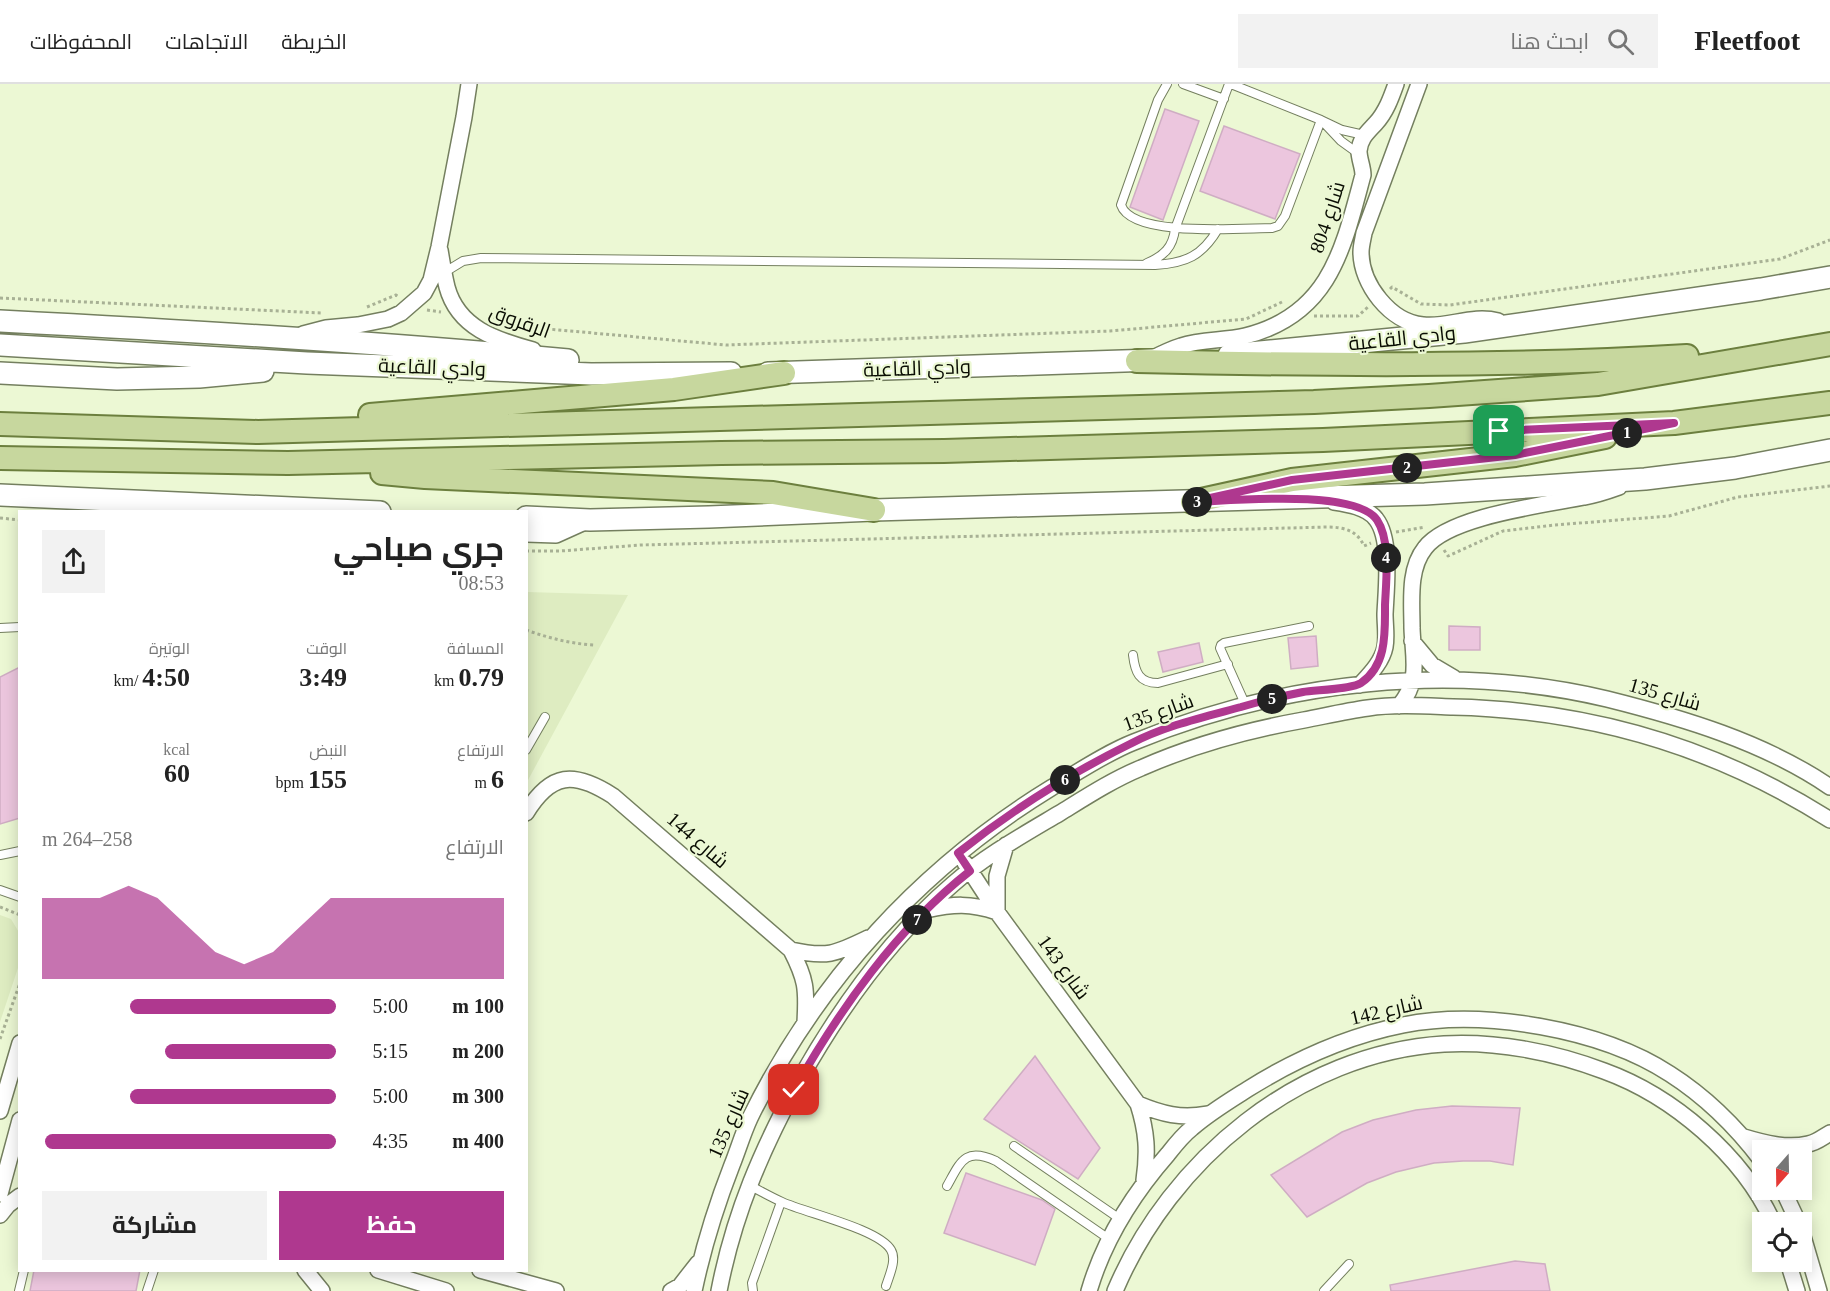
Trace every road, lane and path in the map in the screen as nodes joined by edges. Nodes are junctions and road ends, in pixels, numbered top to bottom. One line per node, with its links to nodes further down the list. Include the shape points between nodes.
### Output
1 (469, 84): 14 (street, الرقروق)
2 (1167, 84): 11 (lane, via 1121,205 1131,217)
3 (1183, 84): 7 (lane)
4 (1230, 84): 7 (lane); 8 (lane)
5 (1396, 84): 9 (street, شارع 804, via 1376,124)
6 (1419, 84): 19 (street, شارع 804, via 1364,233 1364,269)
7 (1224, 99): 11 (lane)
8 (1321, 120): 9 (lane); 10 (lane); 12 (lane, via 1282,222 1272,228)
9 (1364, 135): 10 (street, شارع 804)
10 (1359, 154): 22 (street, شارع 804, via 1363,175 1342,250)
11 (1175, 229): 12 (lane); 15 (lane, via 1168,249)
12 (1218, 229): 15 (lane, via 1194,257)
13 (1830, 240): 19 (path, via 1780,259 1450,305 1421,304 1392,287)
14 (439, 248): 16 (street, الرقروق); 21 (street, الرقروق, via 431,280)
15 (1138, 266): 16 (lane, via 481,258 463,261)
16 (445, 272): 24 (street, الرقروق, via 447,288)
17 (1830, 277): 26 (street, وادي القاعية)
18 (0, 298): 23 (path)
19 (1378, 298): 22 (path, via 1358,316 1316,317); 26 (street, شارع 804, via 1398,316 1423,326 1484,319)
20 (364, 308): 21 (path, via 396,294)
21 (408, 308): 24 (path); 27 (street, الرقروق, via 388,319)
22 (1304, 308): 24 (path, via 1296,296 1246,319 1110,331 726,345 526,327 488,317 470,307); 32 (street, شارع 804, via 1267,329 1180,346)
23 (324, 314)
24 (460, 314): 31 (street, الرقروق, via 476,329 504,342)
25 (0, 321): 27 (street)
26 (1509, 326): 32 (street, وادي القاعية)
27 (294, 337): 31 (street)
28 (1830, 344): 30 (main road)
29 (0, 345): 33 (street, وادي القاعية)
30 (1800, 349): 32 (main road, via 1612,360 1312,364); 40 (main road, via 1598,384 1406,398 1188,407)
31 (568, 360): 36 (street)
32 (1143, 361): 35 (street, وادي القاعية)
33 (307, 363): 34 (street, via 188,377 117,379); 36 (street, وادي القاعية)
34 (0, 373)
35 (784, 373): 36 (street, وادي القاعية); 40 (main road, via 674,389)
36 (688, 374)
37 (1830, 403): 38 (main road)
38 (1674, 423): 43 (main road, via 1323,440); 48 (main road, via 1515,455 1292,480)
39 (0, 424): 40 (main road)
40 (189, 430)
41 (1830, 450): 44 (street, via 1735,468)
42 (0, 458): 43 (main road)
43 (288, 463): 51 (main road, via 425,477 773,493)
44 (1645, 479): 47 (street); 58 (street, via 1586,497 1475,521)
45 (1830, 486): 58 (path, via 1738,497 1669,516 1503,531 1448,556)
46 (0, 495): 49 (street)
47 (1316, 499): 48 (street); 57 (street, via 1370,513)
48 (1192, 502): 51 (street)
49 (207, 508): 50 (street)
50 (294, 510)
51 (873, 510): 55 (street)
52 (528, 517): 55 (street)
53 (0, 518): 54 (path)
54 (18, 520)
55 (590, 520): 56 (street, via 556,535)
56 (528, 534)
57 (1383, 538): 58 (path, via 1398,531 1428,527); 59 (path, via 1364,546 1348,530 1327,527); 70 (street, via 1385,648 1374,670)
58 (1436, 538): 64 (street, via 1418,558 1412,587)
59 (528, 551)
60 (1309, 626): 67 (lane, via 1224,643 1220,648)
61 (18, 627): 62 (lane)
62 (0, 628)
63 (528, 631): 65 (path, via 559,641)
64 (1412, 641): 68 (street); 69 (street, via 1432,665)
65 (595, 645)
66 (1133, 655): 67 (lane, via 1137,676 1150,683)
67 (1228, 664): 71 (lane)
68 (1414, 680): 69 (street, شارع 135); 70 (street, شارع 135); 72 (street)
69 (1460, 680): 75 (street, شارع 135, via 1568,690 1682,720 1762,751)
70 (1360, 685): 71 (street, شارع 135, via 1303,692)
71 (1246, 706): 80 (street, شارع 135, via 1131,743 1022,806)
72 (1399, 706): 77 (street, via 1558,714 1641,734 1708,757); 78 (street, via 1252,729 1196,747 1116,780)
73 (545, 717): 74 (lane)
74 (528, 747)
75 (1830, 787)
76 (528, 810): 90 (street, شارع 144, via 541,792 559,781 586,781 613,796)
77 (1830, 820)
78 (1006, 845): 82 (street); 87 (street, via 997,876)
79 (18, 851): 81 (lane)
80 (958, 853): 82 (street, شارع 143); 89 (street, شارع 135)
81 (0, 855)
82 (970, 871): 86 (street); 87 (street, شارع 143)
83 (0, 890): 84 (lane)
84 (18, 898)
85 (0, 907): 88 (path)
86 (926, 910): 87 (street, via 967,904); 110 (street, via 889,950 836,1020 771,1132)
87 (998, 912): 96 (street, شارع 143)
88 (18, 914)
89 (871, 936): 90 (street, via 830,953 816,955); 92 (street, شارع 135)
90 (790, 950): 92 (street, شارع 144, via 806,985)
91 (18, 989): 93 (path)
92 (805, 1022): 119 (street, شارع 135, via 749,1119)
93 (0, 1039)
94 (18, 1048): 95 (street); 97 (street)
95 (0, 1074)
96 (1138, 1104): 98 (street, via 1171,1116); 109 (street, شارع 143, via 1146,1127)
97 (0, 1111)
98 (1210, 1114): 103 (street, شارع 142, via 1265,1078 1353,1038 1403,1025 1445,1020 1502,1021 1554,1029 1635,1056 1670,1074); 109 (street, شارع 142, via 1190,1129)
99 (0, 1116): 100 (street)
100 (18, 1122)
101 (18, 1126): 108 (street)
102 (1830, 1133): 105 (street)
103 (1744, 1137): 104 (street); 107 (street, شارع 142)
104 (1756, 1140)
105 (1812, 1143)
106 (1014, 1146): 117 (lane)
107 (1752, 1148)
108 (10, 1159): 112 (street)
109 (1144, 1182): 117 (street, شارع 142)
110 (749, 1185): 114 (lane); 129 (street)
111 (947, 1186): 118 (lane, via 966,1156 985,1156)
112 (0, 1194)
113 (18, 1198): 116 (street)
114 (781, 1202): 128 (lane, via 865,1232 887,1245 894,1260); 137 (lane, via 752,1283)
115 (1766, 1212): 139 (street, via 1741,1174 1700,1129 1680,1111 1625,1078 1548,1054 1500,1046 1445,1044 1409,1048 1322,1076 1242,1124 1197,1165 1148,1226)
116 (0, 1215)
117 (1120, 1219): 118 (street, شارع 142)
118 (1109, 1239): 138 (street, شارع 142)
119 (700, 1261): 135 (street); 136 (street, شارع 135)
120 (1349, 1264): 140 (lane)
121 (1812, 1267): 142 (street)
122 (24, 1272): 130 (lane)
123 (153, 1272): 131 (lane)
124 (307, 1272): 132 (street)
125 (384, 1272): 133 (street)
126 (487, 1272): 134 (street)
127 (1791, 1272): 141 (street)
128 (886, 1286)
129 (721, 1287)
130 (19, 1291)
131 (147, 1291)
132 (322, 1291)
133 (446, 1291)
134 (556, 1291)
135 (671, 1291)
136 (694, 1291)
137 (753, 1291)
138 (1089, 1291)
139 (1115, 1291)
140 (1324, 1291)
141 (1797, 1291)
142 (1819, 1291)

